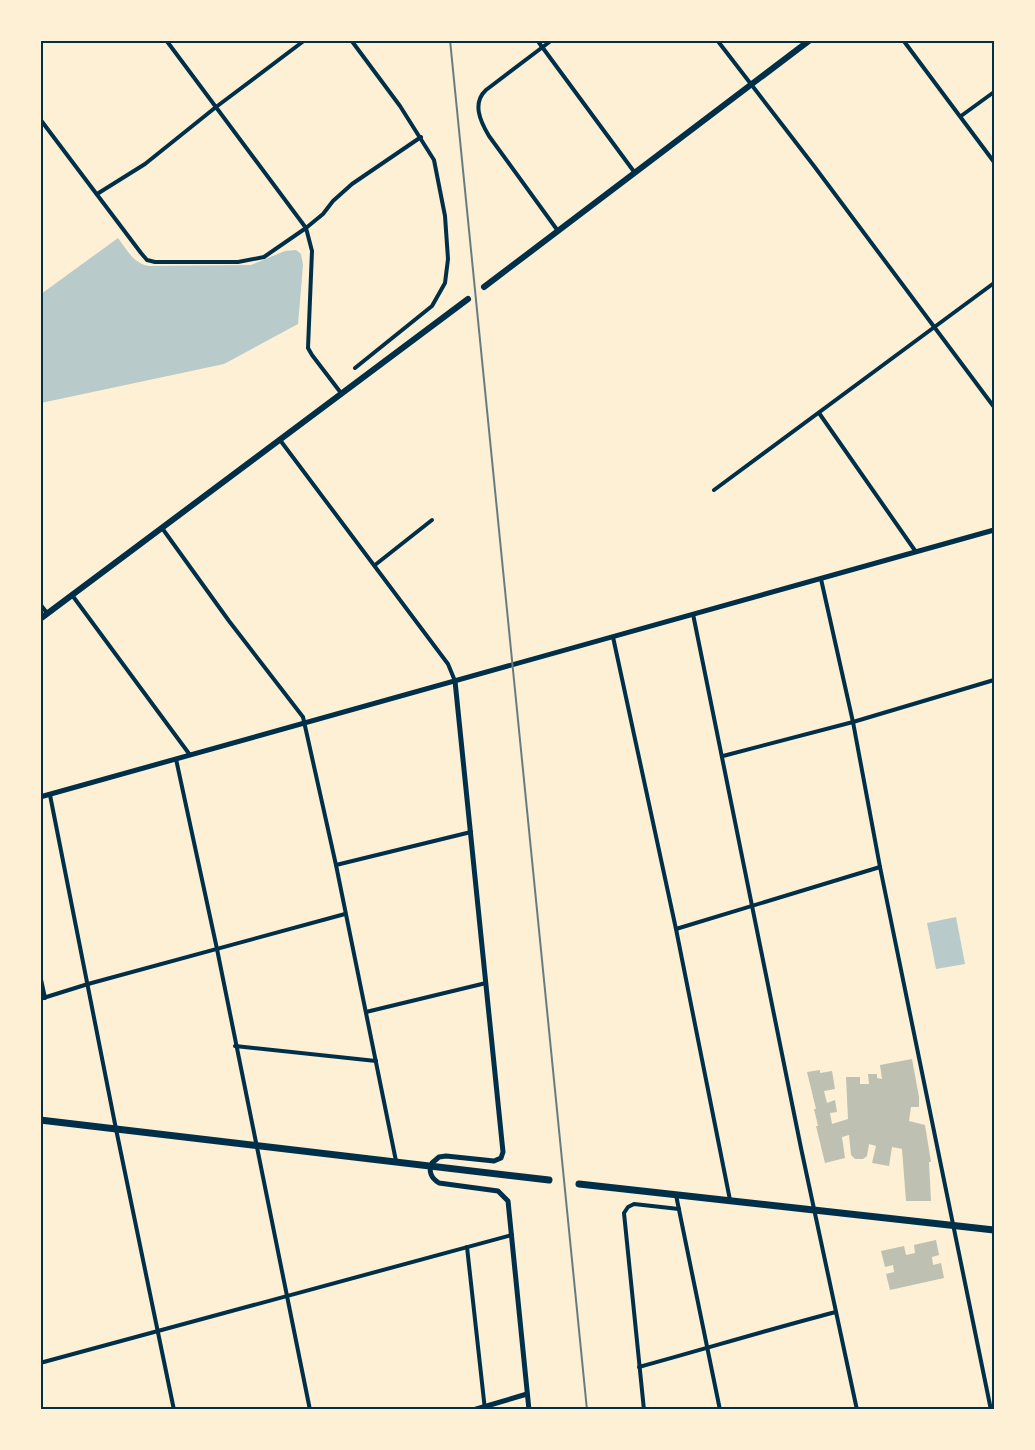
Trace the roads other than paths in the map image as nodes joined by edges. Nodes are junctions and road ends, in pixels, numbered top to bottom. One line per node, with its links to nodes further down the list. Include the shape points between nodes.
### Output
1 (166, 40): 12 (street)
2 (305, 40): 12 (street)
3 (351, 40): 15 (street)
4 (537, 40): 9 (street)
5 (552, 40): 9 (street)
6 (717, 40): 10 (street)
7 (810, 40): 10 (main road)
8 (903, 40): 13 (street)
9 (543, 47): 17 (street); 20 (street, via 486,90 478,105 482,125)
10 (750, 86): 17 (main road); 24 (street)
11 (994, 92): 13 (street)
12 (216, 107): 18 (street, via 153,158); 19 (street)
13 (960, 116): 16 (street)
14 (40, 119): 18 (street)
15 (421, 137): 19 (street, via 352,184); 25 (street, via 433,157 439,180 448,243 446,279 425,313)
16 (994, 162)
17 (635, 174): 20 (main road)
18 (97, 194): 19 (street, via 149,261 254,260)
19 (306, 228): 26 (street, via 312,259 308,348)
20 (558, 231): 22 (main road)
21 (994, 284): 24 (street)
22 (484, 287)
23 (468, 299): 26 (main road)
24 (934, 328): 27 (street); 28 (street)
25 (355, 368)
26 (342, 394): 29 (main road)
27 (994, 407)
28 (819, 413): 30 (street); 34 (street)
29 (280, 440): 32 (main road); 35 (street)
30 (714, 490)
31 (432, 520): 35 (street)
32 (162, 528): 37 (main road); 46 (street)
33 (994, 530): 34 (street)
34 (916, 552): 36 (street)
35 (375, 565): 44 (street, via 448,664)
36 (821, 579): 40 (street); 45 (street)
37 (72, 596): 39 (main road); 47 (street)
38 (40, 604): 39 (street)
39 (48, 614): 41 (main road)
40 (693, 614): 42 (street); 48 (street)
41 (40, 619)
42 (613, 637): 44 (street); 57 (street)
43 (994, 680): 45 (street)
44 (455, 681): 46 (street); 52 (street)
45 (853, 722): 48 (street); 54 (street)
46 (305, 723): 47 (street); 53 (street)
47 (190, 755): 49 (street)
48 (723, 756): 55 (street)
49 (176, 759): 50 (street); 58 (street)
50 (51, 795): 51 (street); 61 (street)
51 (40, 797)
52 (472, 832): 53 (street); 60 (street)
53 (336, 865): 56 (street)
54 (880, 867): 55 (street); 77 (street)
55 (754, 906): 57 (street); 76 (street)
56 (345, 914): 58 (street); 63 (street)
57 (676, 929): 74 (street)
58 (217, 949): 61 (street); 64 (street)
59 (40, 975): 62 (street)
60 (487, 983): 63 (street); 70 (street, via 502,1155 497,1161 442,1156)
61 (88, 984): 62 (street); 67 (street)
62 (43, 999)
63 (366, 1012): 65 (street)
64 (235, 1046): 65 (street); 68 (street)
65 (376, 1061): 69 (street)
66 (40, 1120): 67 (main road)
67 (116, 1129): 68 (main road); 83 (street)
68 (255, 1147): 69 (main road); 81 (street)
69 (396, 1163): 70 (main road)
70 (430, 1168): 71 (main road); 79 (street, via 439,1183 503,1194 509,1203)
71 (549, 1180)
72 (579, 1184): 73 (main road)
73 (676, 1195): 74 (main road); 75 (street)
74 (730, 1201): 76 (main road)
75 (679, 1209): 84 (street); 86 (street, via 634,1204 624,1213)
76 (816, 1211): 77 (main road); 82 (street)
77 (954, 1225): 78 (main road); 89 (street)
78 (994, 1230)
79 (513, 1235): 80 (street); 87 (street)
80 (467, 1247): 81 (street); 88 (street)
81 (286, 1297): 83 (street); 91 (street)
82 (837, 1312): 84 (street); 96 (street)
83 (157, 1331): 85 (street); 90 (street)
84 (708, 1348): 86 (street); 95 (street)
85 (40, 1363)
86 (639, 1367): 94 (street)
87 (527, 1394): 88 (street); 93 (street)
88 (485, 1408): 92 (street)
89 (992, 1408)
90 (174, 1410)
91 (310, 1410)
92 (472, 1410)
93 (529, 1410)
94 (644, 1410)
95 (720, 1410)
96 (857, 1410)

